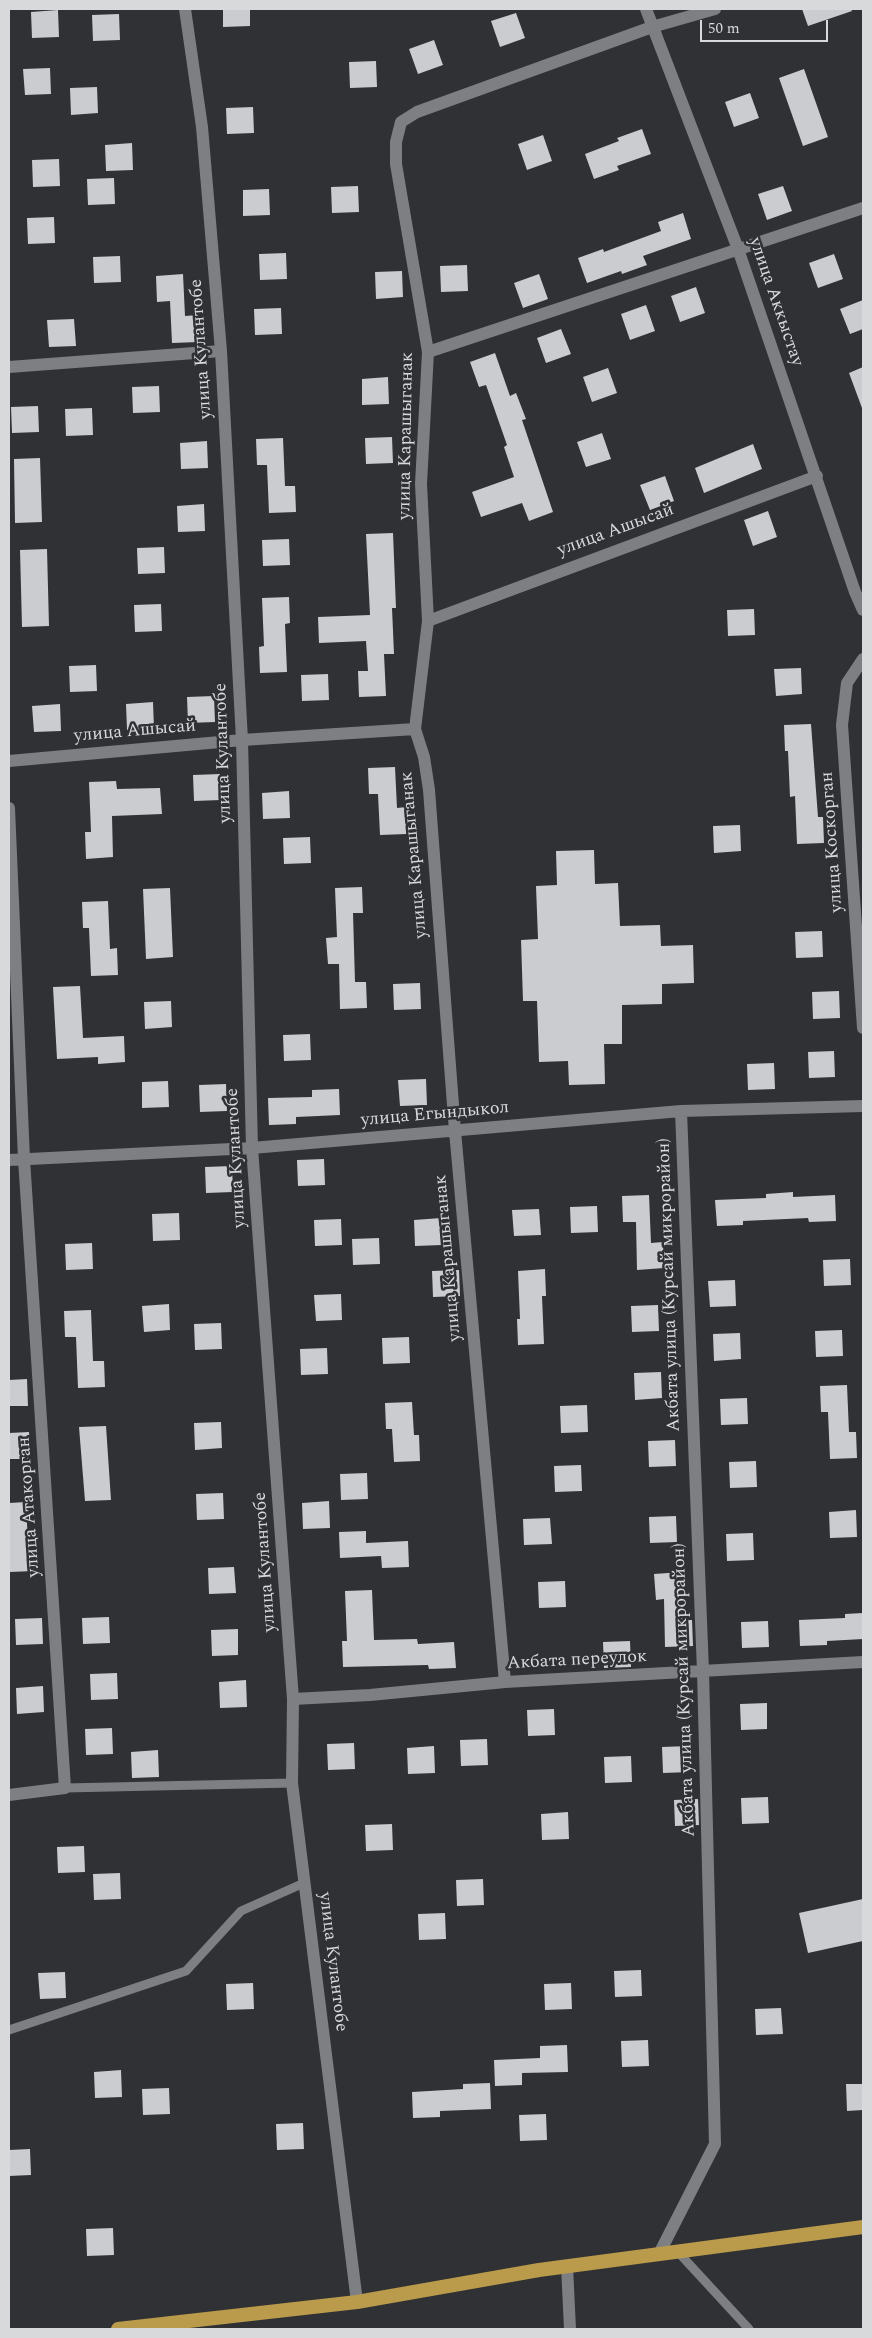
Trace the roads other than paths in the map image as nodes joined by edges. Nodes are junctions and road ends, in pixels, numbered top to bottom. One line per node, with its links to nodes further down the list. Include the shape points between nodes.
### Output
1 (185, 9): 7 (street, улица Кулантобе, via 202,127)
2 (646, 9): 4 (street, улица Аккыстау)
3 (715, 9): 4 (street, улица Карашыганак)
4 (652, 27): 6 (street, улица Аккыстау); 8 (street, улица Карашыганак, via 417,112 401,122 396,142 396,164)
5 (863, 208): 6 (street)
6 (738, 249): 8 (street); 10 (street, улица Аккыстау)
7 (221, 351): 9 (street); 15 (street, улица Кулантобе)
8 (428, 352): 12 (street, улица Карашыганак, via 421,484)
9 (9, 367)
10 (817, 476): 11 (street, улица Аккыстау); 12 (street, улица Ашысай)
11 (863, 610)
12 (428, 621): 14 (street, улица Карашыганак)
13 (863, 660): 18 (street, улица Коскорган, via 847,683 842,725)
14 (415, 729): 15 (street, улица Ашысай); 21 (street, улица Карашыганак, via 424,757 429,790)
15 (242, 740): 16 (street, улица Ашысай); 22 (street, улица Кулантобе)
16 (9, 760)
17 (9, 808): 23 (street, улица Атакорган)
18 (863, 1028)
19 (863, 1106): 20 (street, улица Егындыкол)
20 (681, 1112): 21 (street, улица Егындыкол); 26 (street, Акбата улица (Курсай микрорайон))
21 (455, 1131): 22 (street, улица Егындыкол); 27 (street, улица Карашыганак)
22 (252, 1148): 23 (street, улица Егындыкол); 28 (street, улица Кулантобе)
23 (24, 1159): 24 (street, улица Егындыкол); 30 (street, улица Атакорган)
24 (9, 1160)
25 (863, 1662): 26 (street, Акбата переулок)
26 (703, 1671): 27 (street, Акбата переулок); 36 (street, Акбата улица (Курсай микрорайон), via 715,2144)
27 (505, 1682): 28 (street, Акбата переулок)
28 (293, 1699): 29 (street, улица Кулантобе)
29 (292, 1783): 30 (lane); 32 (street, улица Кулантобе)
30 (65, 1788): 31 (street)
31 (9, 1795)
32 (304, 1884): 33 (lane, via 241,1912 186,1971); 38 (street, улица Кулантобе)
33 (9, 2030)
34 (863, 2227): 35 (highway)
35 (678, 2252): 36 (highway); 41 (lane)
36 (659, 2254): 37 (highway)
37 (567, 2266): 38 (highway); 40 (street)
38 (357, 2302): 39 (highway)
39 (118, 2329)
40 (570, 2329)
41 (750, 2329)

